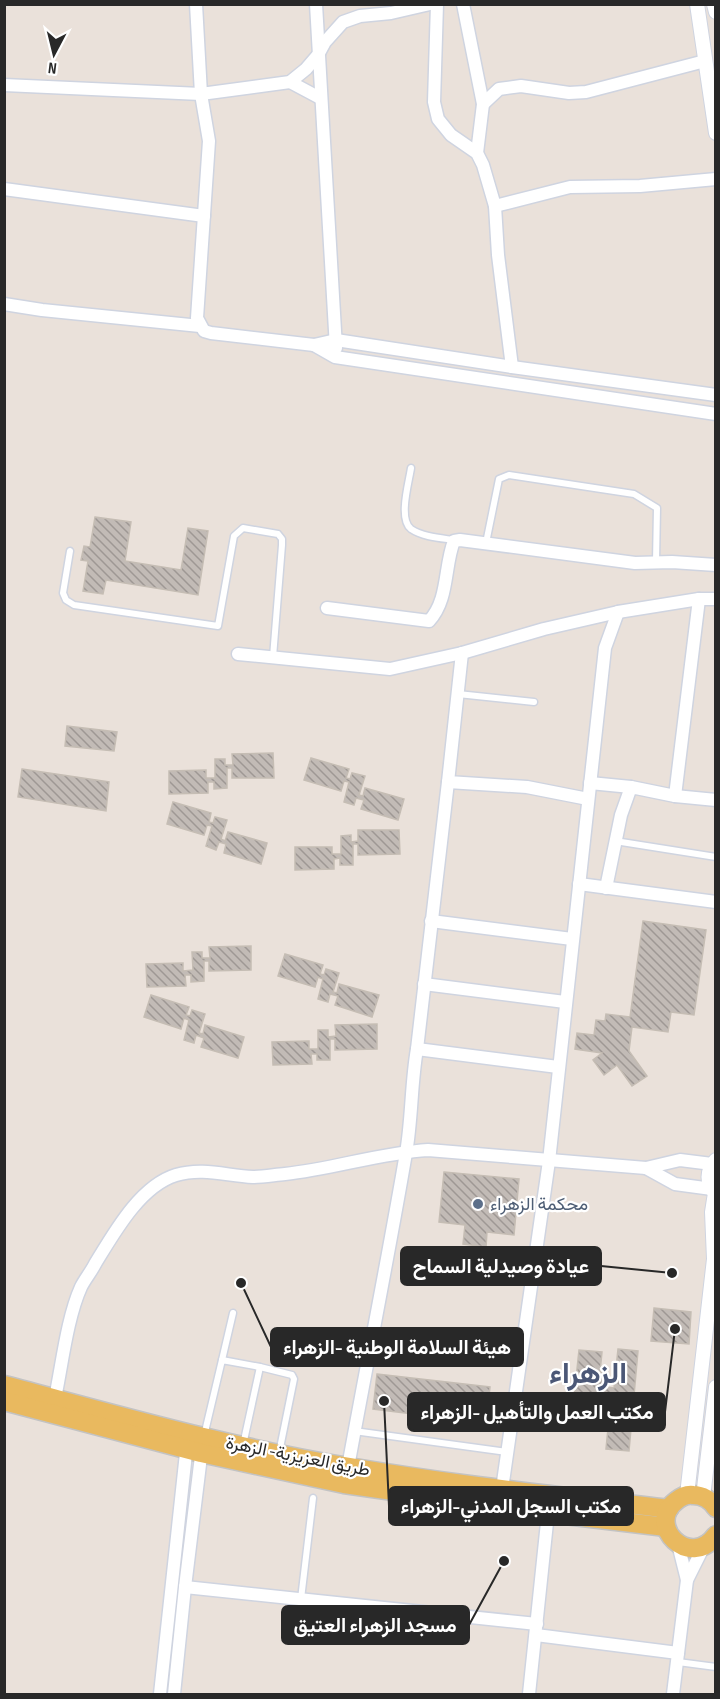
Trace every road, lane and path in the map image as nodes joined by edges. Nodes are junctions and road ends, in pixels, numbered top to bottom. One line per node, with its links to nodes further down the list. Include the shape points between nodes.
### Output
1 (196, 4): 15 (street)
2 (316, 4): 9 (street)
3 (430, 4): 9 (street, via 343,22)
4 (436, 4): 19 (street, via 434,102 438,119 451,135)
5 (463, 4): 11 (street)
6 (697, 4): 10 (street)
7 (714, 4): 8 (street)
8 (716, 12)
9 (318, 55): 12 (street); 16 (street)
10 (705, 61): 14 (street, via 586,92 521,86); 18 (street)
11 (477, 74): 14 (street); 17 (street)
12 (290, 82): 15 (street); 16 (street)
13 (4, 85): 15 (street)
14 (500, 89): 17 (street)
15 (201, 94): 23 (street, via 209,141)
16 (320, 98): 26 (street)
17 (483, 104): 19 (street)
18 (716, 133)
19 (477, 153): 22 (street)
20 (716, 179): 22 (street, via 570,187)
21 (4, 189): 23 (street)
22 (495, 206): 29 (street)
23 (204, 216): 25 (street, via 197,318)
24 (4, 304): 25 (street)
25 (200, 326): 27 (street, via 212,333)
26 (336, 340): 27 (street); 28 (street); 29 (street)
27 (314, 345): 28 (street)
28 (335, 357): 31 (street)
29 (512, 367): 30 (street)
30 (716, 394)
31 (716, 414)
32 (411, 468): 33 (lane, via 404,509 406,523 423,534)
33 (454, 541): 34 (street); 40 (street, via 435,615 429,621)
34 (486, 543): 36 (street, via 635,563); 36 (lane, via 499,479 509,475 634,494 653,504 657,508)
35 (70, 551): 44 (lane, via 63,593 74,605 218,626 234,536 243,528 278,534 282,544)
36 (656, 562): 37 (street)
37 (716, 565)
38 (699, 599): 39 (street); 41 (street); 50 (street)
39 (716, 599)
40 (327, 608)
41 (618, 612): 42 (street); 48 (street, via 605,648)
42 (462, 653): 44 (street, via 390,669); 45 (street)
43 (238, 654): 44 (street)
44 (273, 657)
45 (458, 694): 46 (lane); 47 (street)
46 (534, 702)
47 (448, 782): 51 (street, via 527,787); 58 (street)
48 (590, 783): 49 (street); 51 (street)
49 (631, 787): 50 (street); 53 (street)
50 (675, 796): 52 (street)
51 (588, 799): 55 (street)
52 (716, 800)
53 (615, 840): 54 (lane); 56 (street)
54 (716, 857)
55 (579, 884): 56 (street); 59 (street)
56 (606, 888): 57 (street)
57 (716, 902)
58 (431, 921): 59 (street); 60 (street)
59 (572, 939): 61 (street)
60 (424, 984): 61 (street); 62 (street)
61 (566, 1002): 63 (street)
62 (417, 1049): 63 (street); 64 (street)
63 (558, 1067): 65 (street)
64 (406, 1151): 65 (street); 74 (street, via 301,1173 252,1177 200,1171 176,1175 157,1184 125,1219 81,1287); 76 (street)
65 (549, 1161): 67 (street); 79 (street)
66 (714, 1162): 67 (street, via 680,1160); 68 (street, via 708,1174)
67 (646, 1168): 68 (street, via 675,1184)
68 (714, 1192): 84 (street)
69 (233, 1313): 70 (lane)
70 (222, 1360): 71 (lane); 77 (lane)
71 (260, 1367): 78 (lane); 80 (lane, via 294,1379)
72 (4, 1385): 74 (main road, طريق العزيزية- الزهرة)
73 (716, 1387): 84 (street)
74 (55, 1398): 77 (main road, طريق العزيزية- الزهرة)
75 (4, 1401): 77 (main road, طريق العزيزية- الزهرة)
76 (354, 1431): 79 (lane); 81 (street)
77 (195, 1443): 78 (main road, طريق العزيزية- الزهرة); 85 (main road, طريق العزيزية- الزهرة, via 344,1484); 90 (street); 95 (street)
78 (243, 1446): 80 (main road, طريق العزيزية- الزهرة)
79 (507, 1452): 82 (street)
80 (279, 1454): 81 (main road, طريق العزيزية- الزهرة)
81 (348, 1467): 82 (main road, طريق العزيزية- الزهرة)
82 (502, 1489): 86 (main road, طريق العزيزية- الزهرة)
83 (313, 1498): 91 (lane)
84 (702, 1500): 86 (main road, via 676,1500)
85 (548, 1514): 86 (main road, طريق العزيزية- الزهرة); 92 (street)
86 (668, 1518): 88 (main road, via 670,1537)
87 (710, 1540): 88 (main road, via 696,1548); 89 (street)
88 (678, 1544): 89 (street)
89 (687, 1580): 93 (street)
90 (185, 1587): 91 (street); 96 (street)
91 (301, 1599): 92 (street)
92 (537, 1630): 93 (street); 97 (street)
93 (678, 1657): 94 (lane); 98 (street)
94 (716, 1667)
95 (159, 1695)
96 (174, 1695)
97 (529, 1695)
98 (673, 1695)

